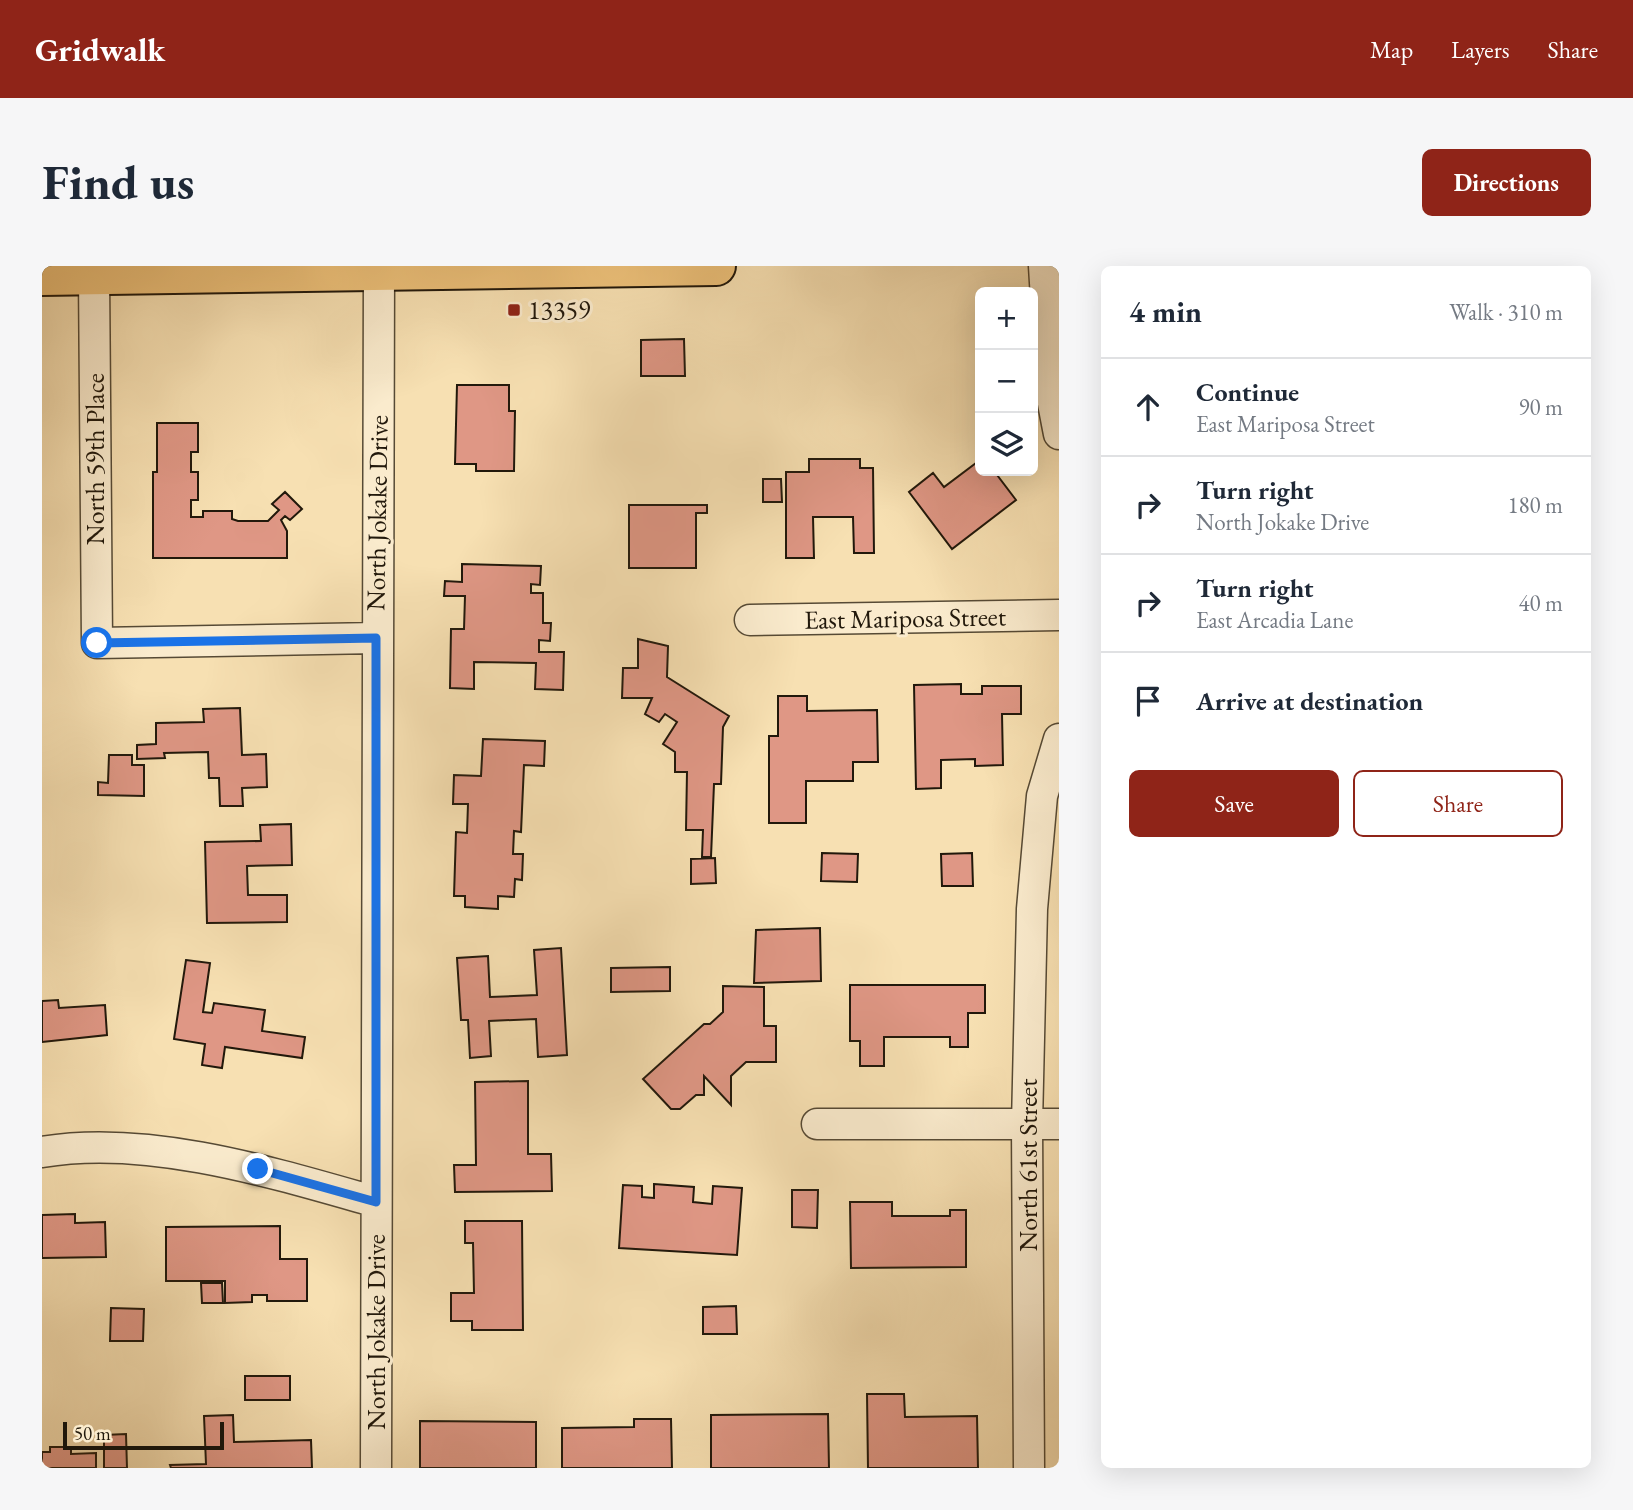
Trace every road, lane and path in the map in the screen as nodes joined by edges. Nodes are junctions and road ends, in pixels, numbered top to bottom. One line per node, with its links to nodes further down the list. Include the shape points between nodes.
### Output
1 (716, 266): 3 (main road)
2 (1044, 266): 6 (street, via 1052,398)
3 (379, 269): 5 (main road); 9 (street, North Jokake Drive)
4 (42, 275): 5 (main road)
5 (94, 275): 9 (street, North 59th Place, via 97,643)
6 (1059, 434)
7 (1059, 615): 8 (street, East Mariposa Street)
8 (750, 620)
9 (376, 638): 15 (street, North Jokake Drive)
10 (1059, 739): 12 (street, North 61st Street, via 1042,796 1035,858)
11 (817, 1125): 12 (street)
12 (1027, 1125): 13 (street); 17 (street, North 61st Street)
13 (1059, 1125)
14 (42, 1152): 15 (street, via 61,1148 161,1151 258,1169)
15 (376, 1202): 16 (street, North Jokake Drive)
16 (376, 1468)
17 (1029, 1468)

